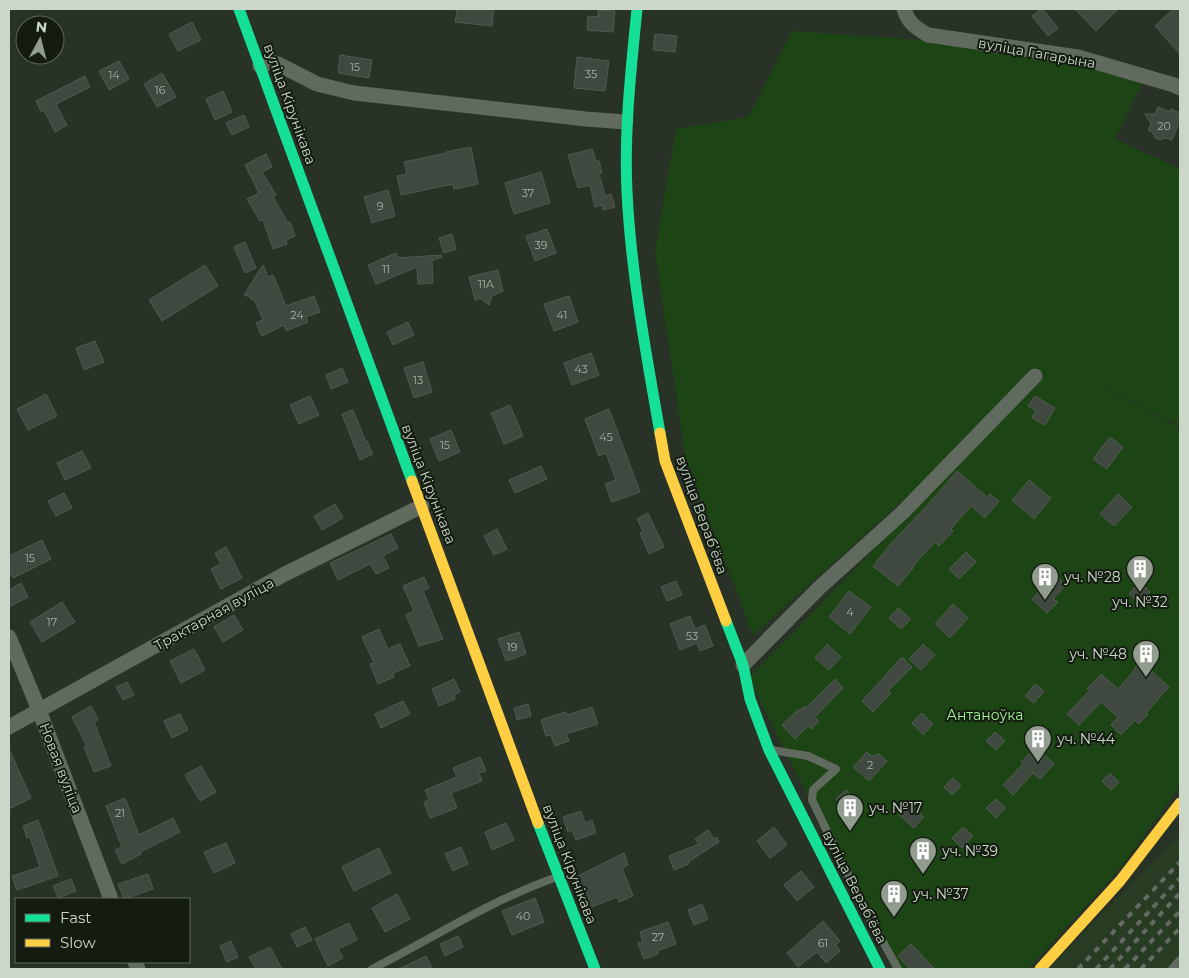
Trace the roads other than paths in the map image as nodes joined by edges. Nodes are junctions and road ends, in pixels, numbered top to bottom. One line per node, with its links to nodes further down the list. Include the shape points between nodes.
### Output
1 (239, 9): 4 (street, вуліца Кірунікава)
2 (637, 9): 6 (street, вуліца Верабʼёва)
3 (904, 9): 5 (street, вуліца Гагарына, via 915,28 928,35 1078,57)
4 (260, 66): 6 (street, via 270,62 278,64 317,84 354,93); 8 (street, вуліца Кірунікава)
5 (1180, 88)
6 (626, 122): 10 (street, вуліца Верабʼёва, via 627,191 635,276 665,461)
7 (1035, 376): 10 (street, via 902,513 818,588)
8 (422, 506): 11 (street, Трактарная вуліца, via 283,576); 15 (street, вуліца Кірунікава)
9 (9, 637): 11 (street, Новая вуліца)
10 (742, 665): 13 (street, вуліца Верабʼёва, via 750,699)
11 (39, 710): 12 (street, Трактарная вуліца); 16 (street, Новая вуліца)
12 (9, 727)
13 (770, 750): 20 (street, вуліца Верабʼёва); 21 (lane, via 808,756 836,769 813,790 812,800 863,906)
14 (1180, 803): 22 (street, via 1120,882)
15 (558, 876): 18 (lane, via 493,904); 19 (street, вуліца Кірунікава)
16 (112, 898)
17 (1180, 960): 23 (lane)
18 (372, 969)
19 (595, 969)
20 (880, 969)
21 (898, 969)
22 (1040, 969)
23 (1172, 969)

